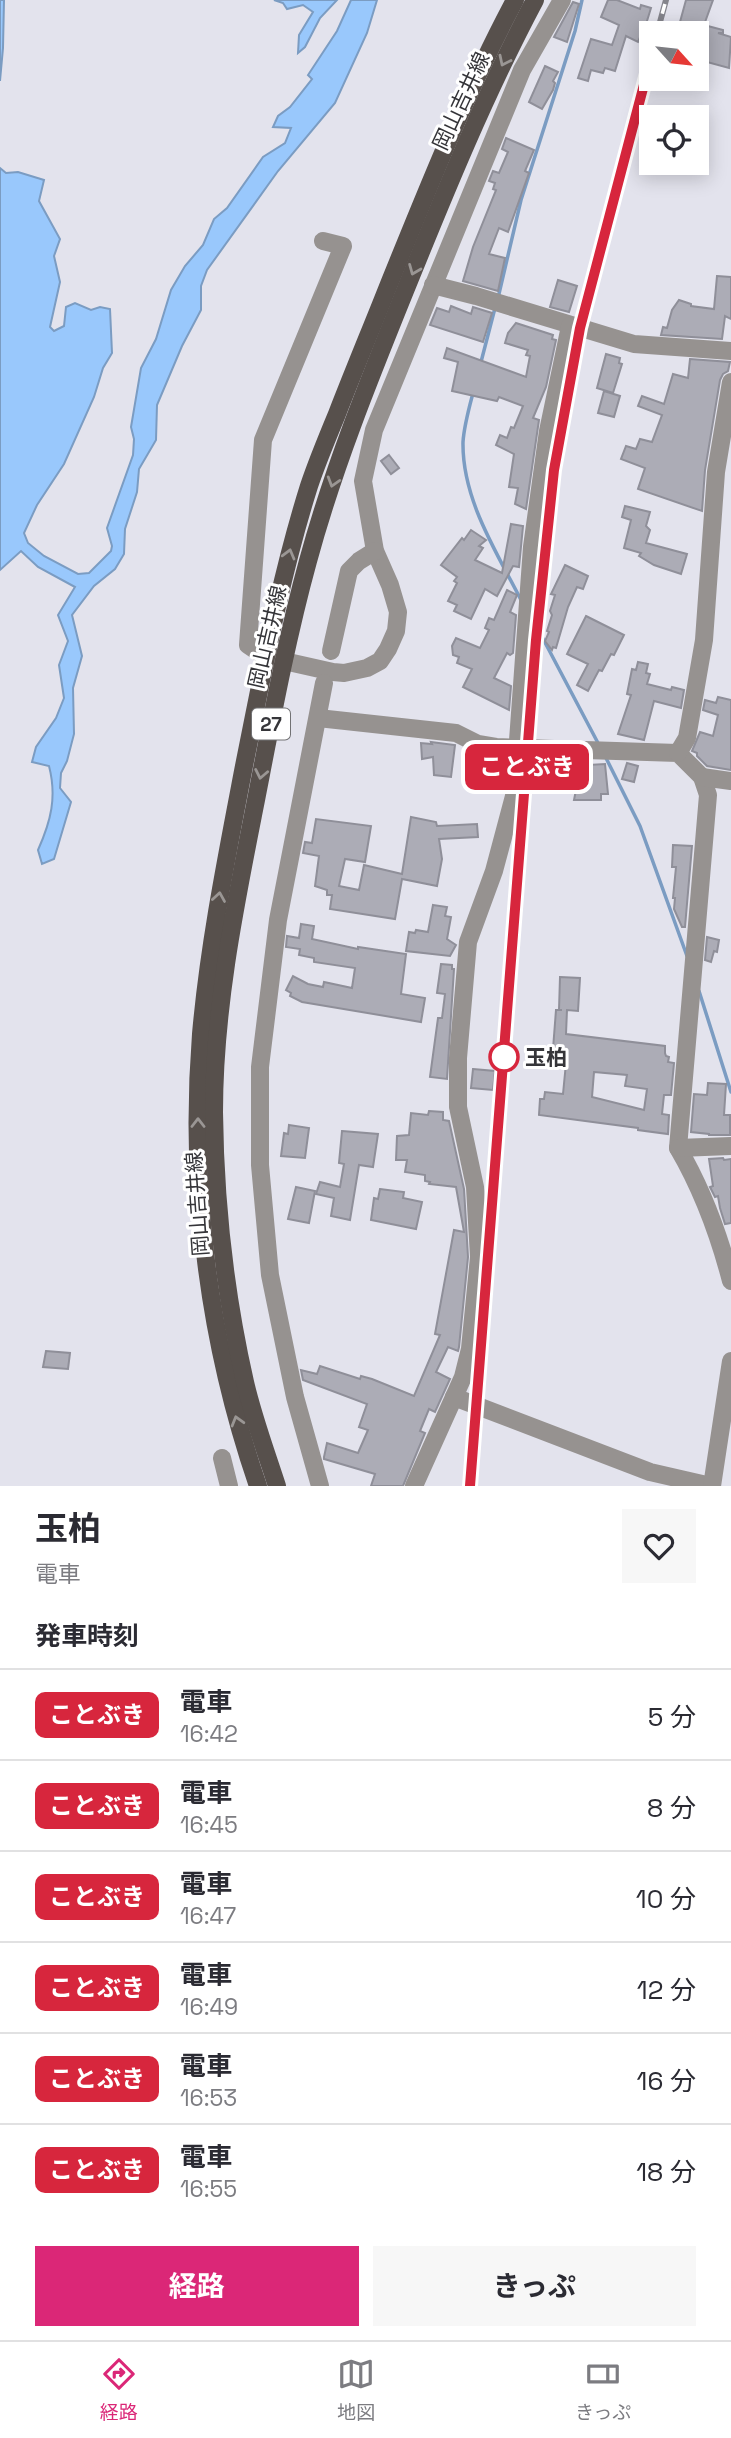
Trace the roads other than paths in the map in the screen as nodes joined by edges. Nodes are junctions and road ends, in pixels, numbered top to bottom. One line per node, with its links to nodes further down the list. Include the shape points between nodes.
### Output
1 (515, 0): 12 (main road, 岡山吉井線 / 27, one-way to 1, via 289,554 310,482 444,148)
2 (535, 0): 12 (main road, 岡山吉井線 / 27, one-way to 12, via 460,155 352,423)
3 (562, 0): 5 (street, via 522,70)
4 (323, 241): 12 (street, via 343,246 263,440 248,645)
5 (433, 285): 6 (street); 10 (street, via 374,430 363,481)
6 (569, 326): 7 (street, via 634,344); 15 (street, via 548,430 532,547)
7 (731, 351)
8 (731, 382): 9 (street)
9 (728, 415): 16 (street, via 716,472 704,640 687,738)
10 (375, 551): 11 (street, via 349,571); 12 (street, via 398,612 396,631 380,661 344,673)
11 (331, 651)
12 (275, 658): 26 (main road, 岡山吉井線 / 27, one-way to 12, via 228,1387 213,1308 198,1177 198,1107 201,1035 220,889); 27 (main road, 岡山吉井線 / 27, one-way to 27, via 226,965 214,1110 221,1245 232,1315 246,1386)
13 (324, 683): 14 (street)
14 (318, 718): 15 (street, via 456,733 478,744); 28 (street, via 278,920 260,1067 260,1151 270,1275 295,1397)
15 (517, 748): 16 (street); 23 (street, via 514,796 468,942 458,1107 475,1187 479,1257 470,1349)
16 (678, 753): 17 (street)
17 (702, 777): 18 (street); 20 (street, via 708,795)
18 (731, 781)
19 (731, 1146): 20 (street)
20 (678, 1148): 21 (street, via 722,1243)
21 (731, 1281)
22 (731, 1361): 30 (street)
23 (454, 1397): 29 (street); 30 (street, via 650,1472)
24 (222, 1458): 25 (street)
25 (229, 1486)
26 (258, 1486)
27 (278, 1486)
28 (320, 1486)
29 (414, 1486)
30 (712, 1486)

